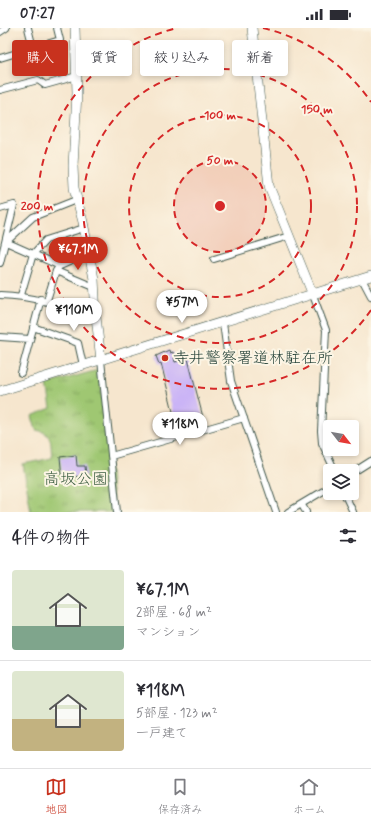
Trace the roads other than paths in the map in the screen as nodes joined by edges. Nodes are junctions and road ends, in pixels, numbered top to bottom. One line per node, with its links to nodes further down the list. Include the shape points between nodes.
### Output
1 (6, 28): 6 (street)
2 (28, 28): 7 (street)
3 (57, 28): 8 (street)
4 (75, 28): 9 (street)
5 (252, 28): 17 (street, via 269,186)
6 (0, 32)
7 (31, 40)
8 (60, 40)
9 (76, 52)
10 (12, 54): 11 (street)
11 (0, 58)
12 (77, 76): 13 (street, via 45,85 38,80); 14 (street, via 73,166)
13 (0, 90)
14 (76, 200): 16 (street); 18 (street, via 34,217)
15 (0, 209): 18 (street, via 14,205)
16 (84, 228): 19 (street); 20 (street, via 46,240)
17 (289, 236): 21 (street); 27 (street)
18 (3, 245): 20 (street); 22 (street)
19 (89, 253): 23 (street); 25 (street)
20 (34, 254): 23 (street); 28 (street)
21 (214, 259)
22 (0, 263)
23 (58, 269): 25 (street); 30 (street)
24 (366, 278): 27 (street); 29 (street)
25 (94, 287): 31 (street)
26 (0, 295): 28 (street)
27 (313, 295): 32 (street); 43 (street, via 326,330 321,431 322,443)
28 (22, 296): 30 (street)
29 (371, 296)
30 (44, 300): 31 (street); 33 (street)
31 (96, 317): 36 (street)
32 (224, 323): 36 (street); 40 (street, via 231,381)
33 (33, 327): 35 (street); 37 (street, via 78,343)
34 (0, 337): 35 (street)
35 (30, 339): 38 (street)
36 (101, 360): 37 (street); 41 (street)
37 (83, 365): 39 (street)
38 (22, 373)
39 (0, 391)
40 (244, 418): 41 (street); 49 (street)
41 (111, 456): 48 (street)
42 (371, 461): 44 (street)
43 (332, 464)
44 (359, 469)
45 (323, 492): 47 (street)
46 (347, 500): 52 (street)
47 (302, 505): 50 (street); 51 (street)
48 (116, 512)
49 (276, 512)
50 (288, 512)
51 (306, 512)
52 (353, 512)

